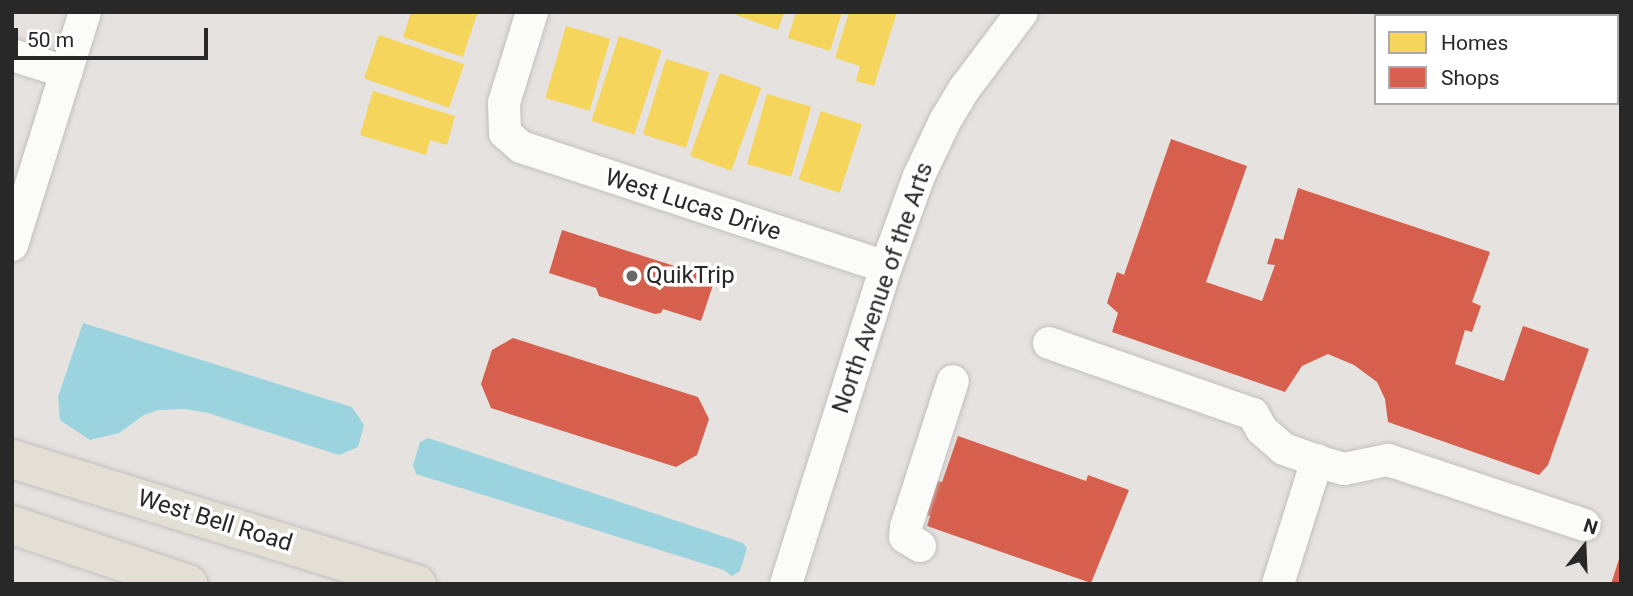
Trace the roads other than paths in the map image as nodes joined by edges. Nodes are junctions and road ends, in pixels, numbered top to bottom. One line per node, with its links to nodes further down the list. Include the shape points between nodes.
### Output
1 (85, 12): 5 (street)
2 (532, 12): 7 (street, West Lucas Drive, via 504,103 505,133 521,147)
3 (1022, 12): 7 (street, North Avenue of the Arts, via 945,121 905,210)
4 (12, 55): 5 (street)
5 (66, 72): 6 (street)
6 (12, 245)
7 (886, 267): 15 (street, North Avenue of the Arts)
8 (1049, 343): 11 (street, via 1253,414 1284,449)
9 (953, 381): 14 (street, via 906,527 905,537)
10 (12, 459): 17 (main road, West Bell Road)
11 (1317, 460): 13 (street, via 1344,469 1388,460); 18 (street)
12 (12, 525): 16 (main road)
13 (1585, 525)
14 (920, 546)
15 (790, 569)
16 (188, 584)
17 (417, 584)
18 (1278, 584)

